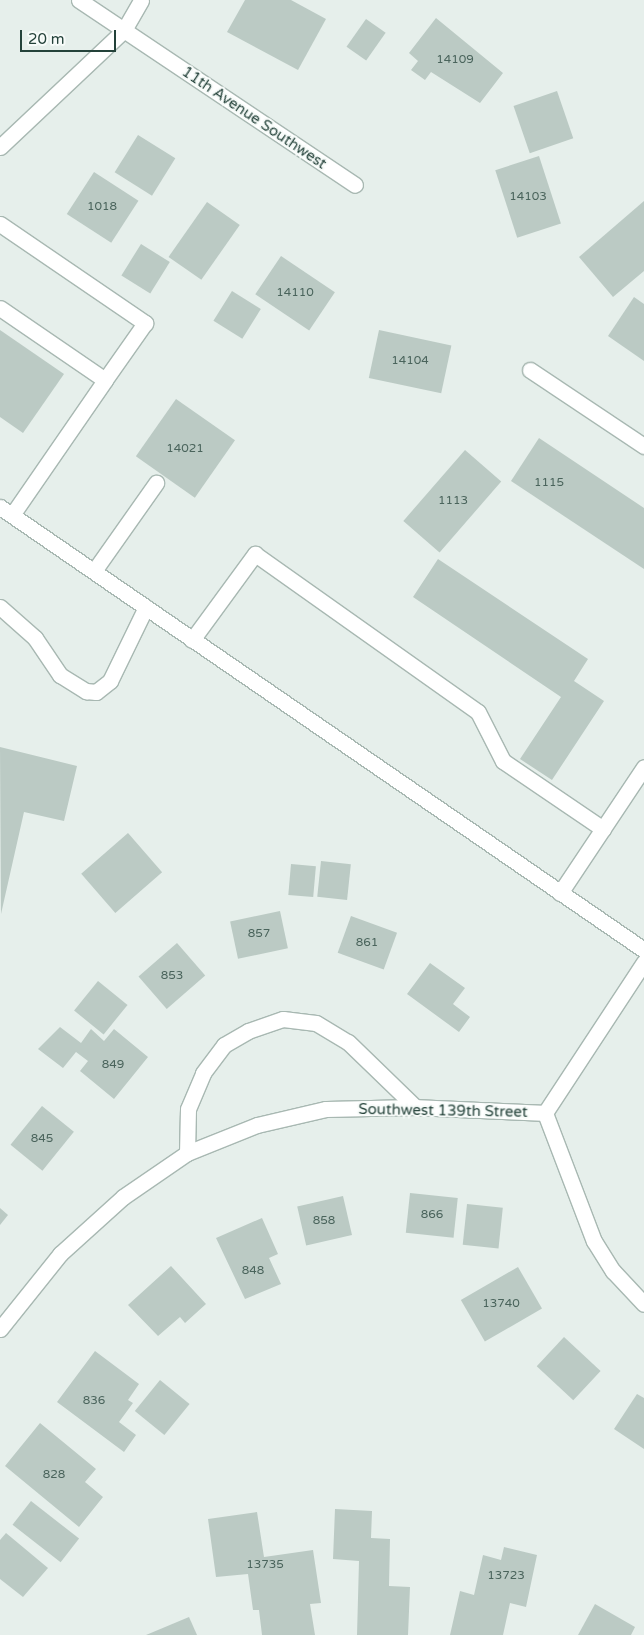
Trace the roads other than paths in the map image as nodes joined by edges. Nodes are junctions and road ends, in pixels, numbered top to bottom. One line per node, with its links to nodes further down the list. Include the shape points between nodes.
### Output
1 (79, 0): 3 (street, 11th Avenue Southwest)
2 (141, 0): 3 (street)
3 (124, 30): 4 (street); 5 (street, 11th Avenue Southwest)
4 (0, 147)
5 (355, 185)
6 (0, 224): 9 (street, via 145,323)
7 (0, 308): 9 (street)
8 (530, 370): 10 (street)
9 (106, 380): 12 (street)
10 (644, 446)
11 (156, 483): 13 (street)
12 (6, 511): 13 (street)
13 (94, 571): 15 (street)
14 (0, 607): 15 (street, via 35,638 60,674 86,691 96,692 110,681)
15 (146, 607): 16 (street)
16 (192, 640): 18 (street, via 255,554 478,712 503,761); 19 (street)
17 (644, 767): 18 (street)
18 (602, 829): 19 (street)
19 (560, 893): 20 (street)
20 (644, 950)
21 (644, 962): 23 (street)
22 (415, 1107): 23 (street, Southwest 139th Street); 24 (street, Southwest 139th Street, via 326,1109 256,1126); 24 (street, via 348,1042 316,1023 283,1019 248,1031 224,1045 203,1072 188,1109)
23 (545, 1113): 25 (street, via 594,1241 613,1271)
24 (186, 1153): 26 (street, Southwest 139th Street, via 123,1196 60,1254)
25 (644, 1304)
26 (0, 1329)

